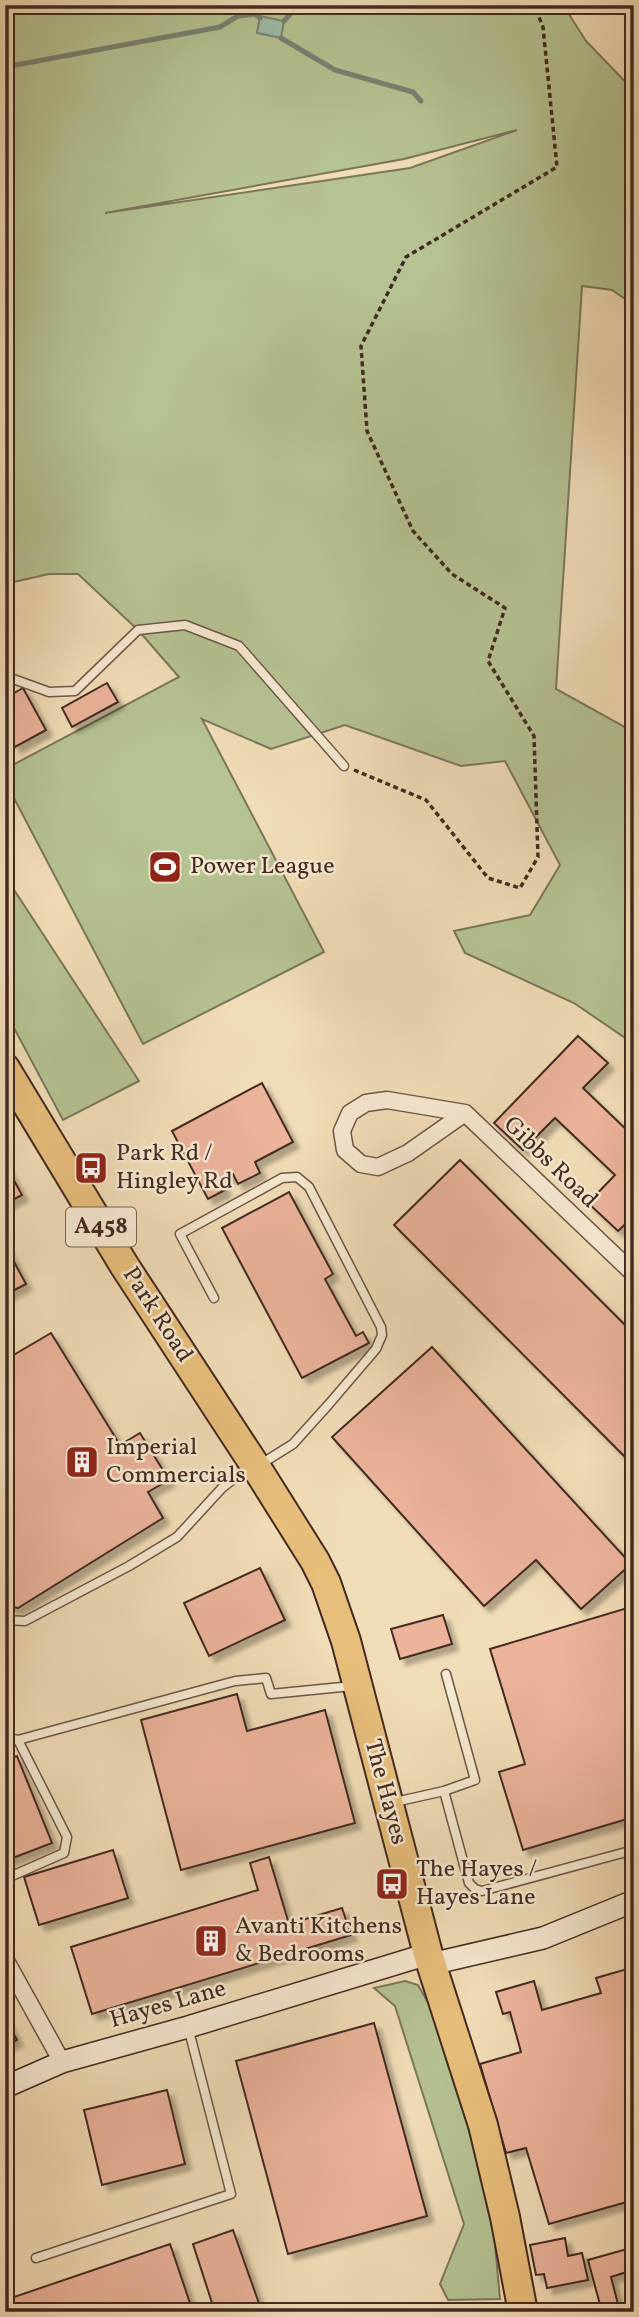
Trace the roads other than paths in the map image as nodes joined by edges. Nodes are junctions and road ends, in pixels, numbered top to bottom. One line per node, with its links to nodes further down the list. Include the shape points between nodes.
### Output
1 (5, 676): 2 (lane, via 49,692 75,691 138,630 185,625 239,646)
2 (344, 766)
3 (7, 1077): 7 (highway, Park Road / A458)
4 (464, 1113): 4 (street, via 387,1100 366,1103 350,1113 342,1131 345,1150 361,1164 378,1167 408,1153); 5 (street, Gibbs Road)
5 (634, 1274)
6 (214, 1298): 8 (lane, via 180,1234 273,1183 297,1177 309,1187 381,1327 376,1349 293,1444)
7 (201, 1382): 8 (highway, The Hayes / A458)
8 (255, 1465): 9 (lane, via 222,1488 177,1537 25,1621); 11 (highway, The Hayes / A458, via 326,1583)
9 (5, 1620)
10 (446, 1674): 14 (lane, via 475,1780)
11 (358, 1685): 13 (lane, via 271,1693 266,1678 235,1681); 15 (highway, The Hayes / A458)
12 (5, 1737): 13 (lane)
13 (18, 1740): 17 (lane, via 67,1837 64,1853)
14 (444, 1791): 15 (lane); 16 (lane, via 469,1883 475,1889 482,1891)
15 (388, 1804): 20 (highway, The Hayes / A458)
16 (631, 1851)
17 (5, 1879)
18 (634, 1901): 20 (street, Hayes Lane, via 543,1938)
19 (5, 1959): 22 (street)
20 (430, 1959): 21 (street, Hayes Lane); 25 (highway, The Hayes / A458, via 496,2174)
21 (188, 2027): 22 (street, Hayes Lane); 24 (lane, via 231,2194)
22 (62, 2062): 23 (street, Hayes Lane)
23 (5, 2087)
24 (36, 2258)
25 (523, 2312)

